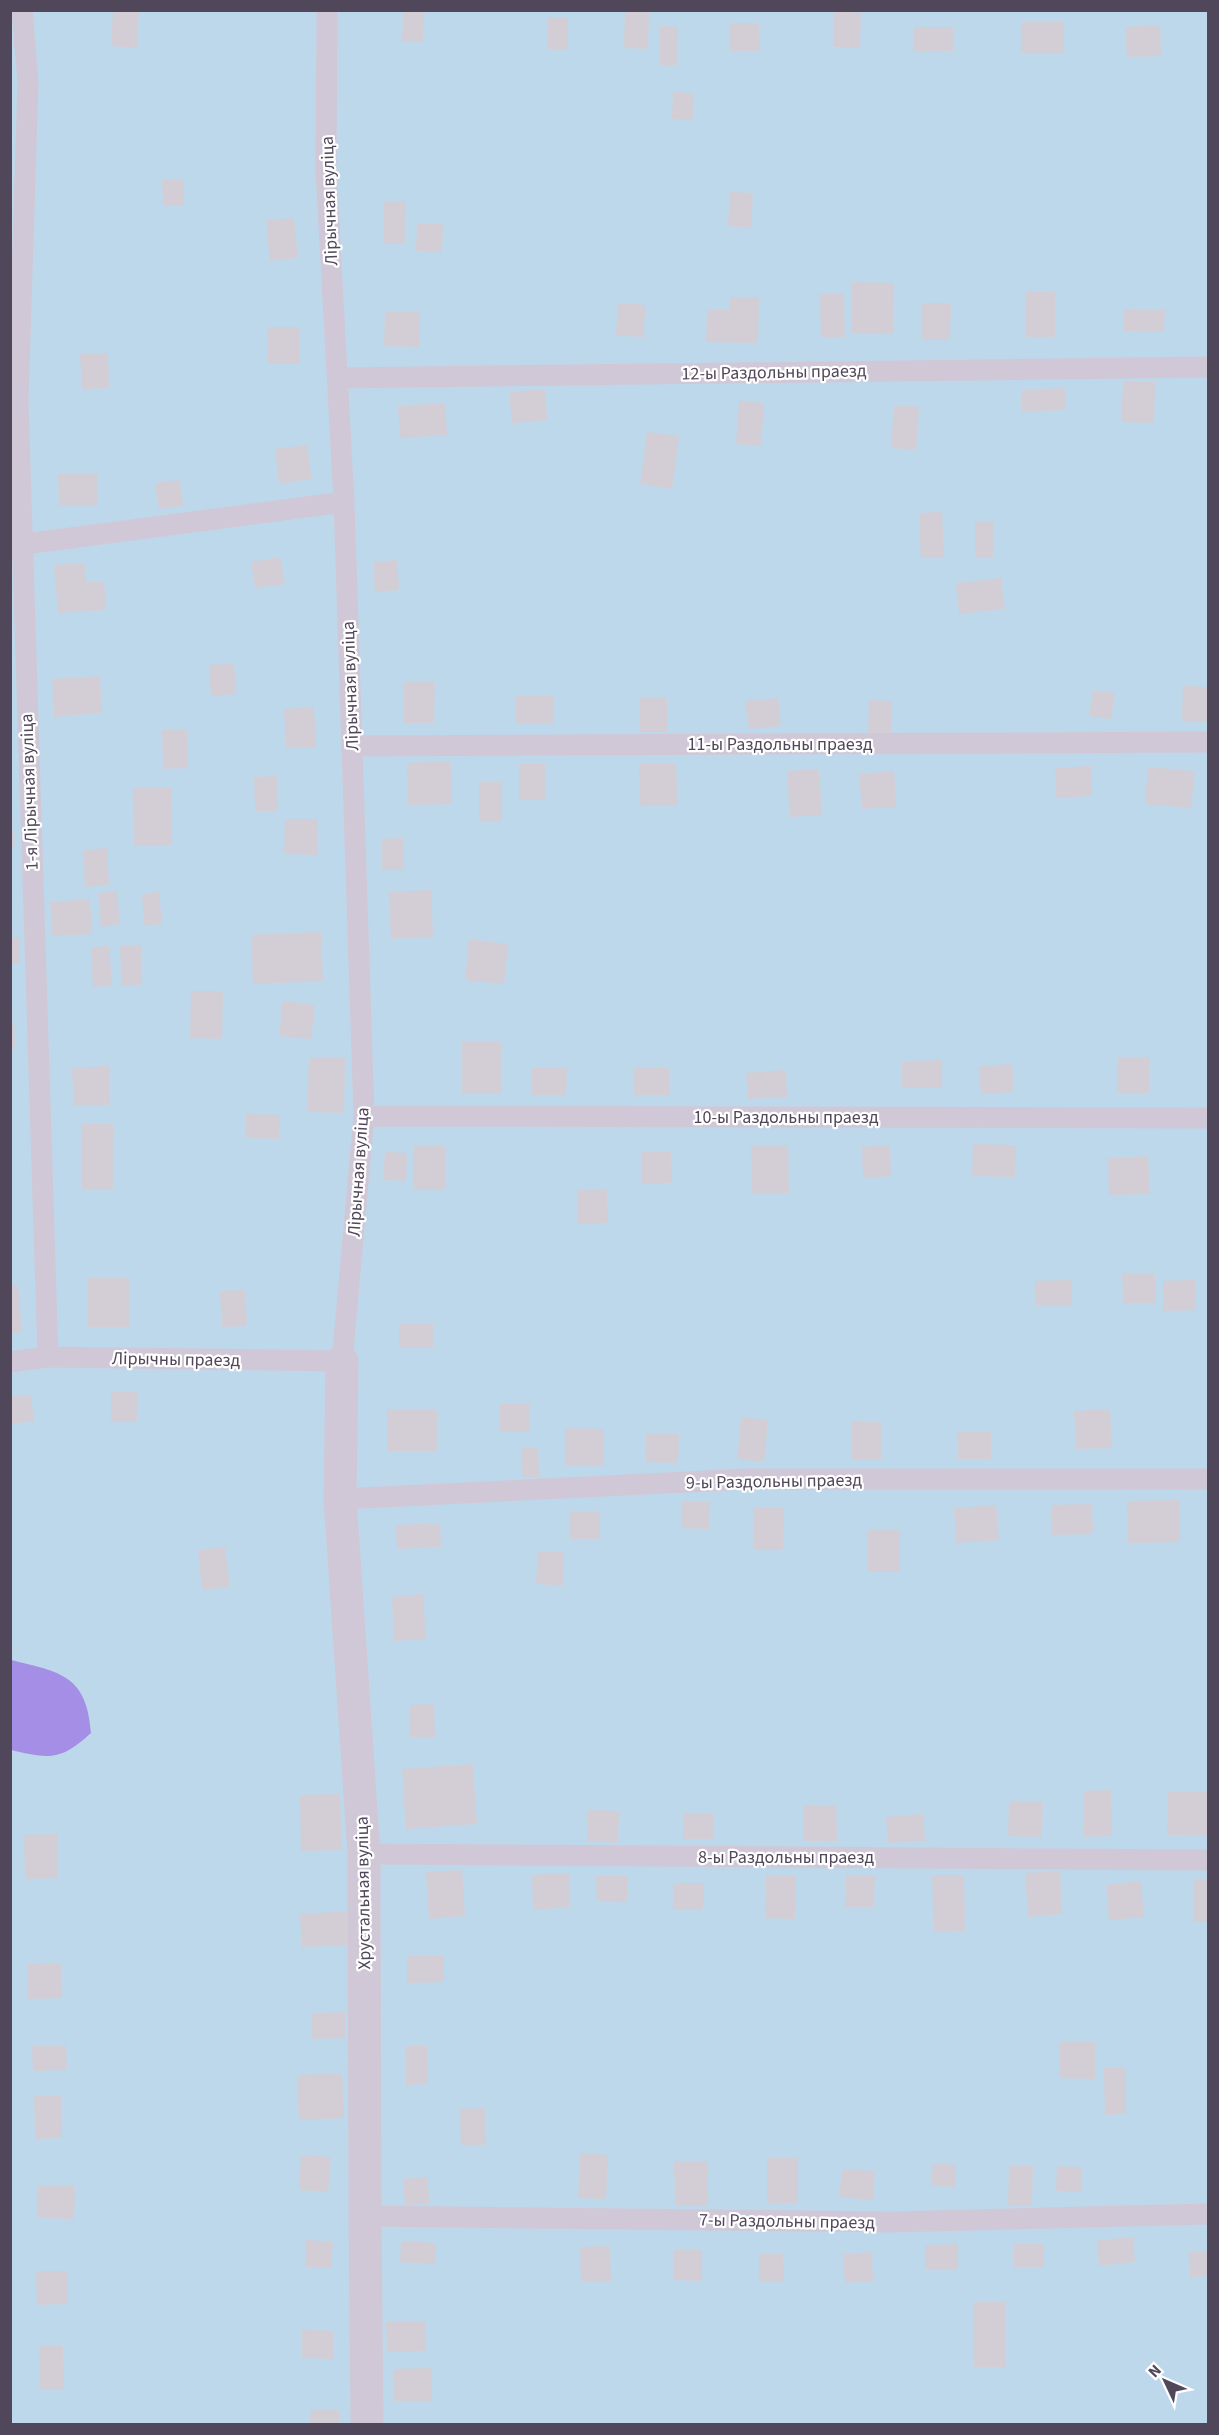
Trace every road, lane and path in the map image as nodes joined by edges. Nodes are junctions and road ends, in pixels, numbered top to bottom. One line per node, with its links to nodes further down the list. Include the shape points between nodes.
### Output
1 (22, 10): 6 (lane, 1-я Лірычная вуліца, via 28,83)
2 (327, 10): 4 (lane, Лірычная вуліца, via 326,170)
3 (1209, 367): 4 (lane, 12-ы Раздольны праезд)
4 (339, 378): 5 (lane, Лірычная вуліца)
5 (344, 502): 6 (lane); 8 (lane, Лірычная вуліца)
6 (16, 546): 11 (lane, 1-я Лірычная вуліца)
7 (1209, 742): 8 (lane, 11-ы Раздольны праезд)
8 (351, 746): 9 (lane, Лірычная вуліца)
9 (364, 1116): 10 (lane, 10-ы Раздольны праезд); 12 (lane, Лірычная вуліца)
10 (1209, 1118)
11 (48, 1357): 12 (lane, Лірычны праезд); 13 (lane, Лірычны праезд)
12 (342, 1361): 15 (street, Хрустальная вуліца)
13 (10, 1362)
14 (1209, 1479): 15 (lane, 9-ы Раздольны праезд, via 748,1479)
15 (340, 1499): 16 (street, Хрустальная вуліца)
16 (364, 1854): 17 (lane, 8-ы Раздольны праезд); 19 (street, Хрустальная вуліца)
17 (1209, 1860)
18 (1209, 2214): 19 (lane, 7-ы Раздольны праезд, via 891,2222)
19 (364, 2216): 20 (street, Хрустальная вуліца)
20 (367, 2424)

